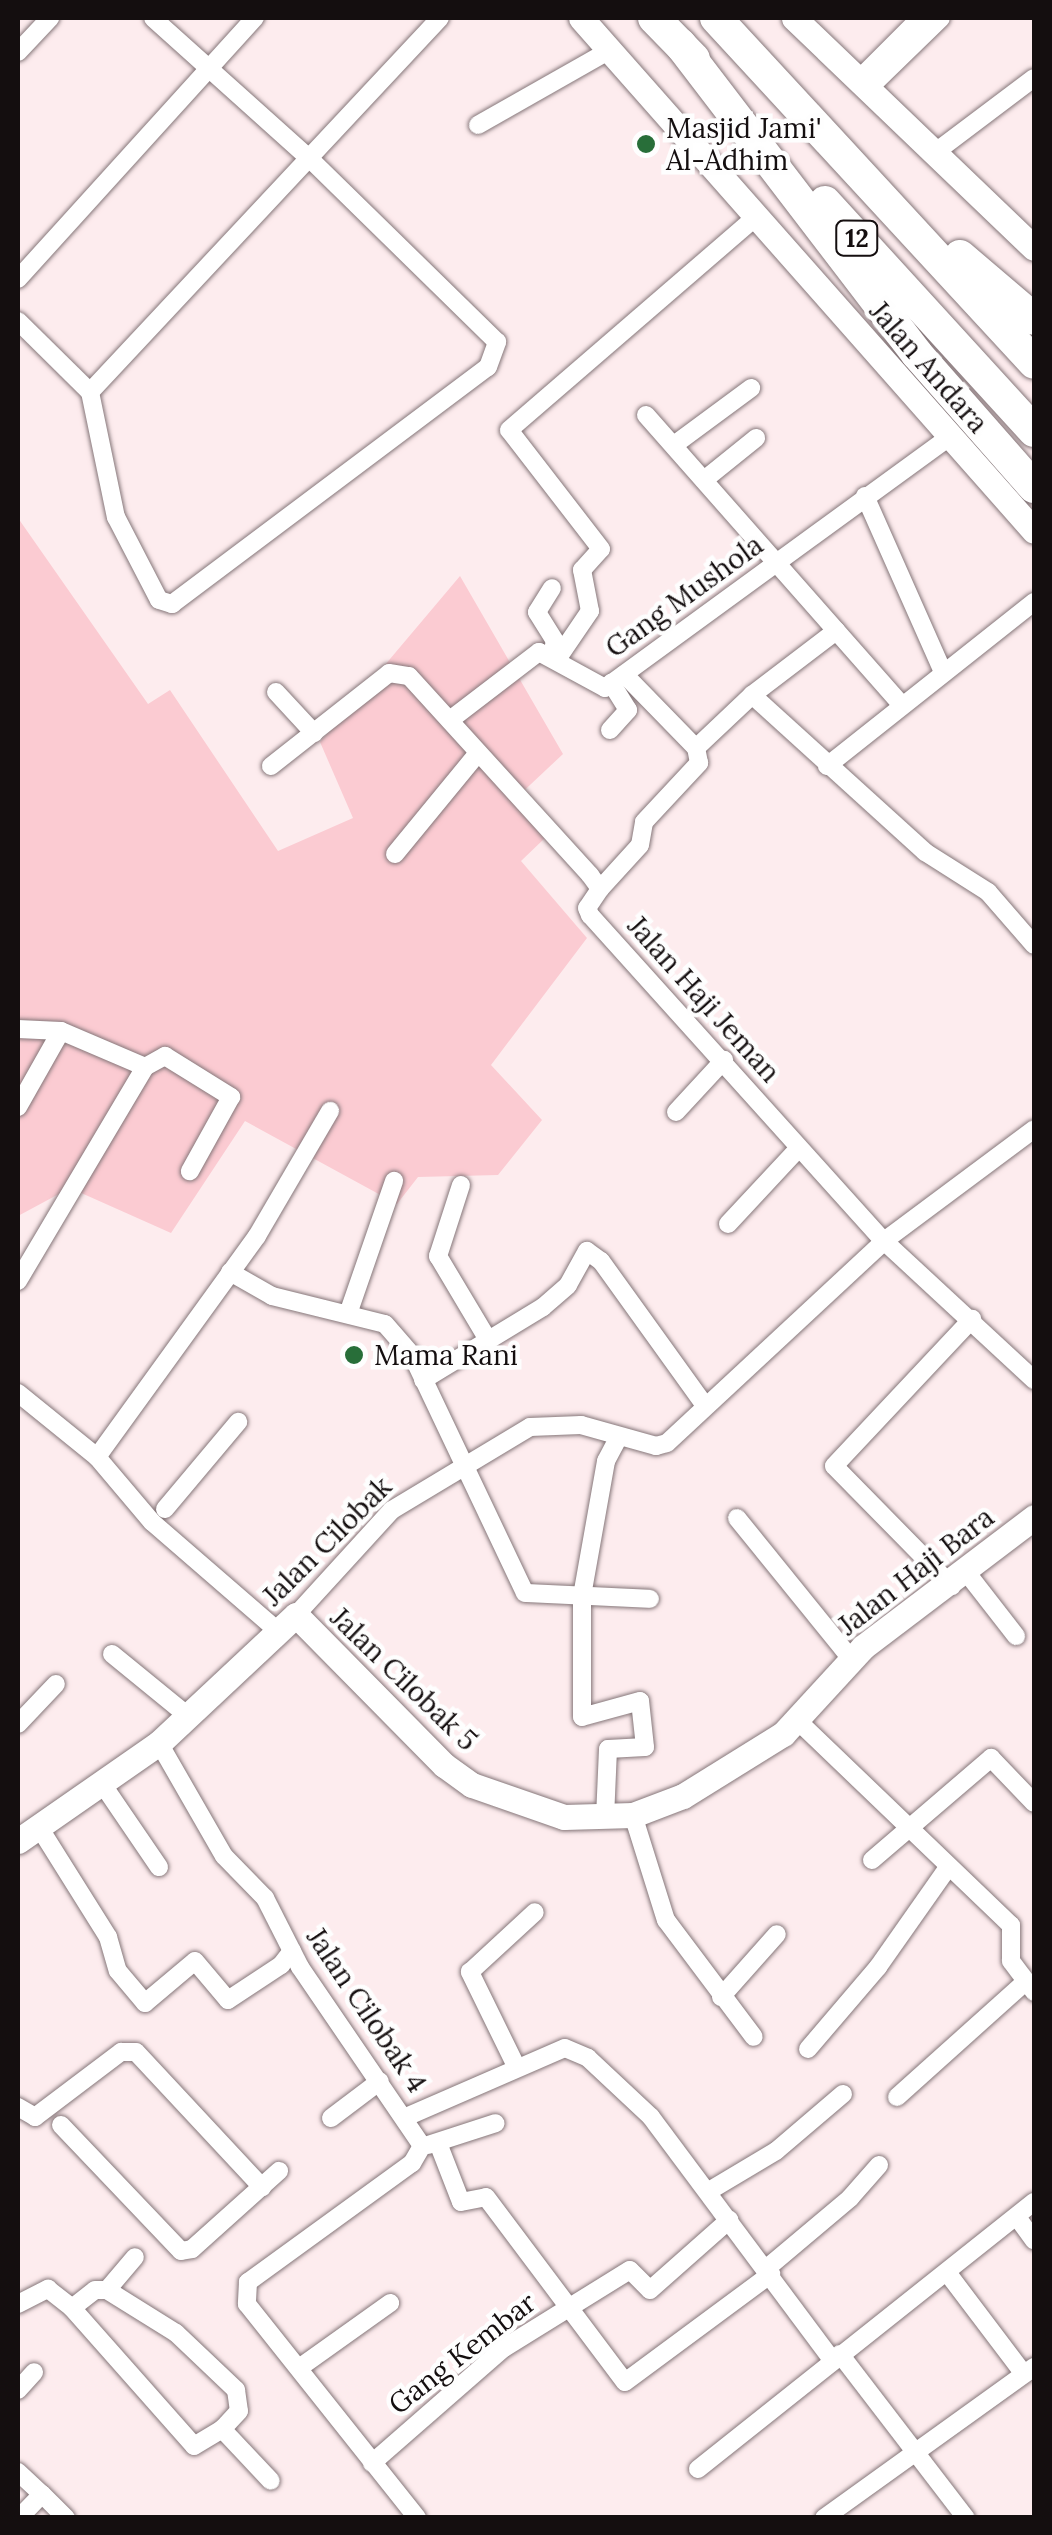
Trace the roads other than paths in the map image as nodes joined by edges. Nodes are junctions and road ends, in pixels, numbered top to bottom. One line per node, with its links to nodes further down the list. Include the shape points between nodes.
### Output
1 (50, 18): 13 (street)
2 (153, 18): 14 (street)
3 (255, 18): 14 (street)
4 (440, 18): 19 (street)
5 (581, 18): 12 (street, Jalan Andara)
6 (654, 18): 11 (highway, 12)
7 (716, 18): 20 (highway, 12)
8 (794, 18): 16 (street)
9 (920, 18): 16 (street)
10 (941, 18): 16 (street)
11 (680, 44): 30 (highway, 12); 35 (highway, via 917,354)
12 (610, 50): 17 (street); 21 (street, Jalan Andara)
13 (18, 52)
14 (209, 68): 19 (street); 23 (street)
15 (1034, 78): 18 (street)
16 (862, 85): 18 (street)
17 (478, 125)
18 (933, 154): 22 (street)
19 (310, 160): 28 (street); 28 (street, via 496,342 488,368 172,604 159,600 121,530)
20 (861, 173): 24 (highway); 26 (highway, 12)
21 (756, 216): 31 (street, Jalan Andara); 42 (street, via 509,430 601,549 582,570 590,610)
22 (1034, 248)
23 (18, 279)
24 (1034, 318)
25 (18, 321): 28 (street)
26 (1034, 363)
27 (751, 388): 33 (street)
28 (90, 392)
29 (646, 414): 33 (street)
30 (1034, 431)
31 (950, 436): 36 (street, Gang Mushola); 37 (street, Jalan Andara)
32 (756, 438): 34 (street)
33 (674, 444): 34 (street)
34 (704, 480): 38 (street)
35 (1034, 487)
36 (865, 496): 38 (street, Gang Mushola); 43 (street)
37 (1034, 531)
38 (776, 564): 41 (street); 44 (street, Gang Mushola)
39 (552, 588): 42 (street, via 537,612 556,640)
40 (1034, 602): 43 (street)
41 (836, 631): 46 (street); 47 (street)
42 (555, 657): 44 (street, Gang Mushola, via 592,686); 48 (street, via 538,652 524,659)
43 (942, 670): 47 (street)
44 (617, 679): 49 (street, via 628,710); 51 (street)
45 (276, 692): 50 (street)
46 (752, 694): 51 (street); 54 (street)
47 (900, 703): 54 (street)
48 (450, 720): 50 (street, via 409,676 396,672); 52 (street)
49 (610, 730)
50 (314, 732): 53 (street)
51 (696, 748): 56 (street, via 699,763 644,822 640,845)
52 (478, 753): 55 (street); 56 (street)
53 (271, 766)
54 (827, 766): 57 (street, via 925,852 988,892)
55 (395, 854)
56 (600, 889): 60 (street, Jalan Haji Jeman, via 590,915)
57 (1034, 945)
58 (18, 1030): 59 (street)
59 (61, 1032): 61 (street); 62 (street)
60 (724, 1060): 64 (street); 66 (street, Jalan Haji Jeman)
61 (145, 1068): 67 (street, via 164,1056 230,1096); 73 (street)
62 (18, 1107)
63 (330, 1110): 72 (street)
64 (676, 1112)
65 (1034, 1129): 71 (street, Jalan Cilobak)
66 (798, 1148): 70 (street); 71 (street, Jalan Haji Jeman)
67 (190, 1171)
68 (461, 1185): 76 (street, via 438,1256)
69 (391, 1190): 74 (street)
70 (728, 1224)
71 (884, 1241): 75 (street, Jalan Haji Jeman); 80 (street, Jalan Cilobak)
72 (230, 1272): 74 (street, via 272,1296); 83 (street)
73 (18, 1281)
74 (348, 1314): 77 (street, via 385,1324)
75 (972, 1320): 78 (street, Jalan Haji Jeman); 88 (street, via 834,1466)
76 (488, 1340): 77 (street); 80 (street, via 568,1285 587,1250 602,1261)
77 (423, 1380): 84 (street)
78 (1034, 1380)
79 (18, 1393): 83 (street)
80 (704, 1403): 82 (street, Jalan Cilobak, via 667,1443)
81 (238, 1422): 85 (street)
82 (618, 1438): 84 (street, Jalan Cilobak, via 581,1425 530,1427); 89 (street, via 606,1461)
83 (96, 1457): 85 (street)
84 (465, 1461): 89 (street, via 525,1593); 91 (street, Jalan Cilobak, via 392,1510)
85 (158, 1516): 91 (street)
86 (737, 1518): 94 (street)
87 (1034, 1521): 88 (street, Jalan Haji Bara)
88 (959, 1580): 92 (street); 94 (street, Jalan Haji Bara)
89 (582, 1596): 90 (street); 103 (street, via 582,1717 640,1701 645,1747 608,1749)
90 (650, 1599)
91 (288, 1624): 96 (street, Jalan Cilobak); 103 (street, Jalan Cilobak 5, via 472,1785 564,1817)
92 (1016, 1636)
93 (112, 1654): 96 (street)
94 (851, 1659): 97 (street, Jalan Haji Bara)
95 (56, 1684): 98 (street)
96 (188, 1716): 99 (street, Jalan Cilobak)
97 (798, 1721): 102 (street, Jalan Cilobak 5, via 683,1796); 104 (street)
98 (18, 1724)
99 (158, 1743): 100 (street, Jalan Cilobak); 111 (street, Jalan Cilobak 4, via 224,1856 264,1898)
100 (101, 1782): 105 (street, Jalan Cilobak); 108 (street)
101 (1034, 1803): 104 (street, via 991,1758)
102 (633, 1815): 103 (street, Jalan Cilobak 5); 113 (street, via 666,1920)
103 (604, 1818)
104 (909, 1831): 106 (street); 107 (street)
105 (28, 1834): 111 (street, via 108,1937 118,1970 145,2003 195,1961 228,2000 281,1966)
106 (872, 1860)
107 (949, 1866): 112 (street, via 1011,1925 1012,1961); 115 (street, via 878,1967)
108 (159, 1867)
109 (535, 1912): 116 (street, via 470,1972)
110 (776, 1934): 113 (street)
111 (292, 1950): 117 (street, Jalan Cilobak 4)
112 (1030, 1987): 119 (street)
113 (722, 1997): 114 (street)
114 (754, 2037)
115 (808, 2049)
116 (516, 2066): 124 (street, Jalan Cilobak 4); 131 (street, Jalan Cilobak 4, via 565,2048 588,2058 650,2117)
117 (380, 2081): 123 (street); 124 (street, Jalan Cilobak 4)
118 (843, 2094): 131 (street, via 776,2152)
119 (897, 2097)
120 (58, 2101): 122 (street); 126 (street); 130 (street, via 121,2052 136,2052)
121 (18, 2107): 122 (street)
122 (35, 2117): 126 (street, via 46,2129)
123 (331, 2118)
124 (406, 2118): 127 (street)
125 (496, 2123): 127 (street)
126 (61, 2125): 130 (street, via 181,2251 192,2249)
127 (430, 2144): 143 (street, via 460,2202 486,2197); 145 (street, via 248,2282 247,2304)
128 (879, 2164): 137 (street)
129 (279, 2171): 130 (street)
130 (262, 2187)
131 (710, 2191): 134 (street, Jalan Cilobak 4)
132 (1034, 2202): 133 (street)
133 (1017, 2217): 135 (street); 138 (street)
134 (730, 2220): 137 (street, Jalan Cilobak 4); 143 (street, Gang Kembar, via 650,2290 630,2270)
135 (1034, 2240)
136 (135, 2257): 139 (street)
137 (768, 2271): 143 (street, via 625,2382); 144 (street, Jalan Cilobak 4)
138 (949, 2275): 144 (street); 146 (street)
139 (108, 2290): 142 (street, via 95,2290); 149 (street, via 176,2333 236,2390 239,2411)
140 (18, 2304): 142 (street, via 48,2290)
141 (390, 2304): 145 (street)
142 (72, 2308): 149 (street, via 194,2446)
143 (564, 2308): 151 (street, Gang Kembar, via 504,2348)
144 (836, 2357): 150 (street, Jalan Cilobak 4); 152 (street)
145 (299, 2368): 151 (street)
146 (1030, 2370): 150 (street)
147 (34, 2372): 148 (street)
148 (18, 2390)
149 (222, 2429): 154 (street)
150 (918, 2451): 159 (street); 160 (street, Jalan Cilobak 4)
151 (372, 2463): 158 (street)
152 (698, 2469)
153 (18, 2472): 155 (street)
154 (271, 2480)
155 (42, 2494): 156 (street); 157 (street)
156 (19, 2518)
157 (66, 2518)
158 (416, 2518)
159 (824, 2518)
160 (966, 2518)

